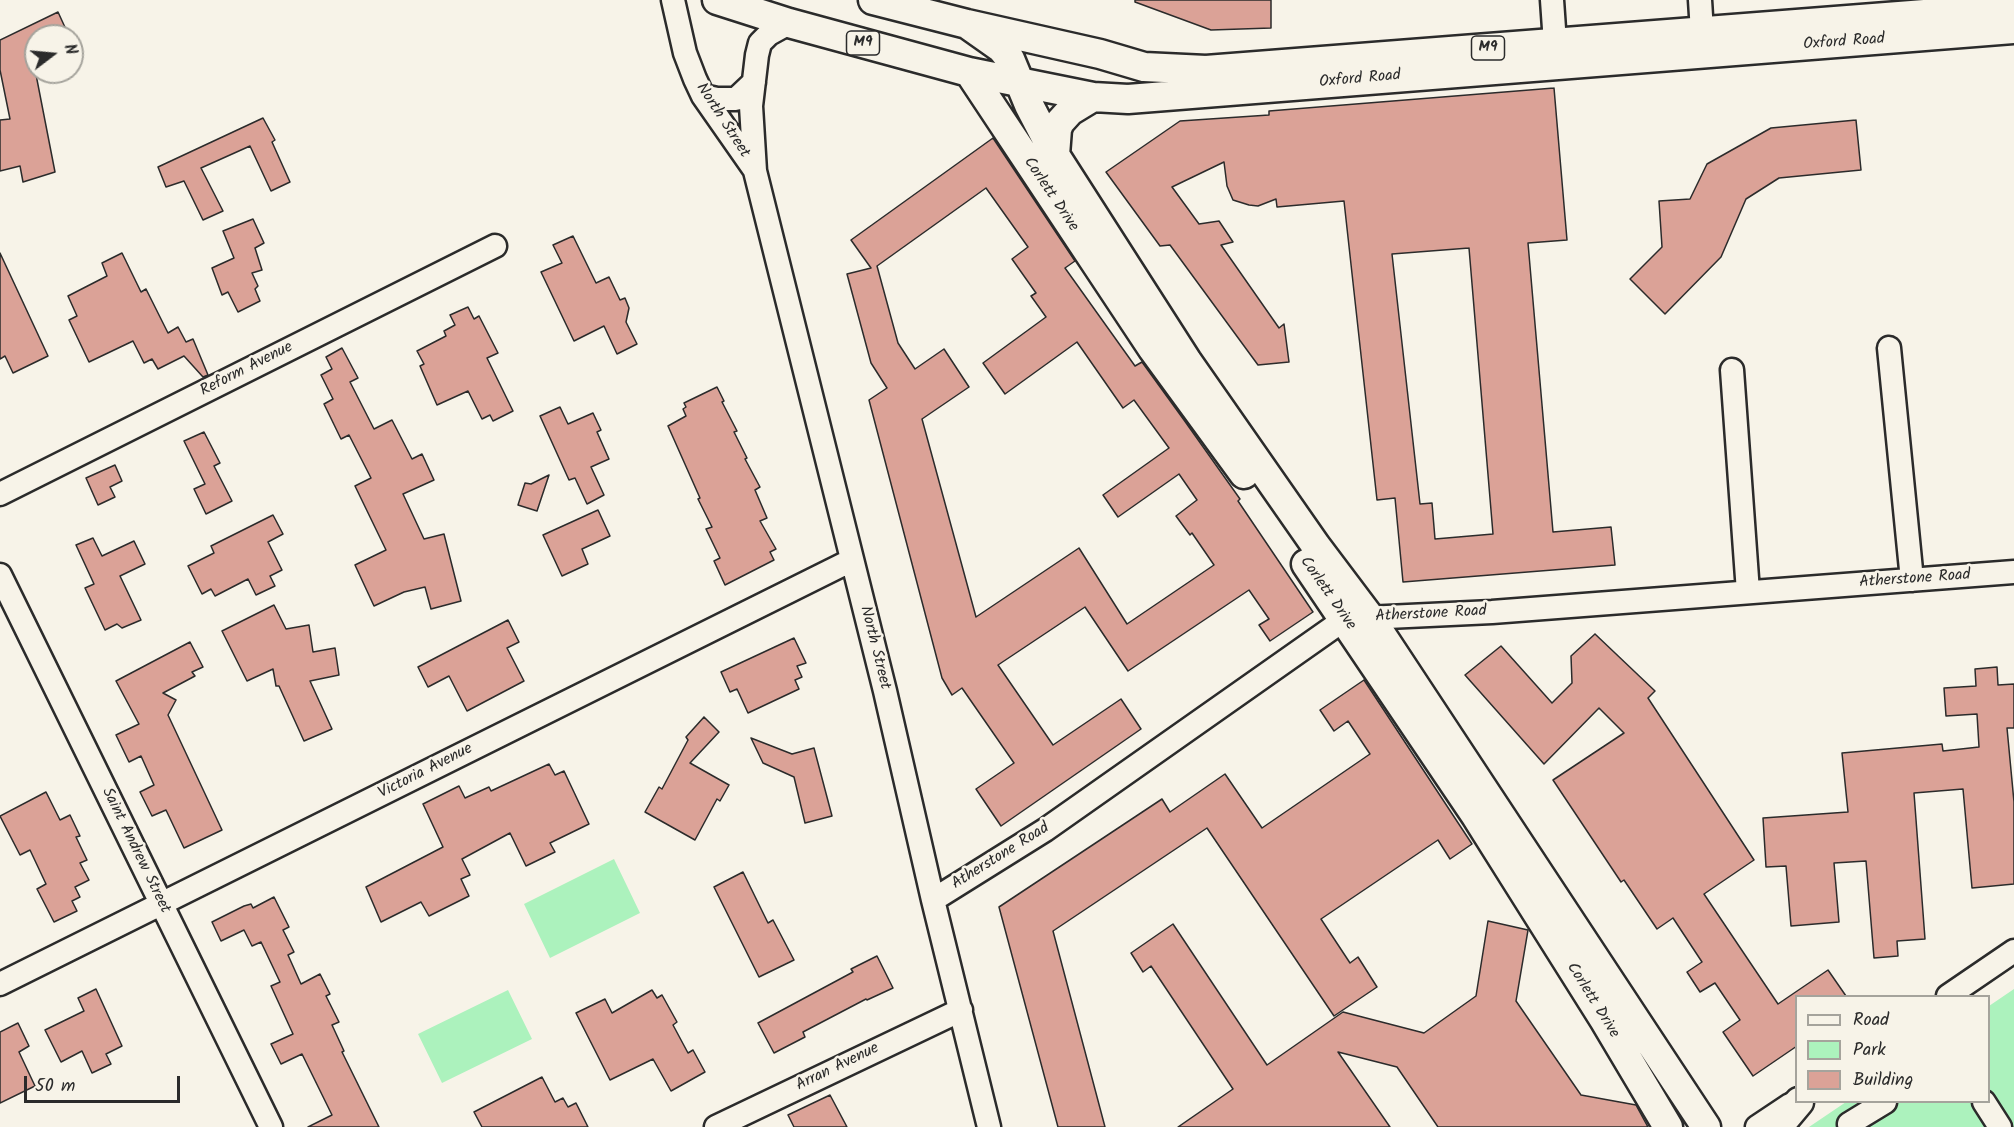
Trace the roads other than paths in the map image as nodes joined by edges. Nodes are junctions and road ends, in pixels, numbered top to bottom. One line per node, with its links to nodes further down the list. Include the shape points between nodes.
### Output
1 (673, 0): 15 (street, North Street, via 685,53)
2 (717, 0): 7 (main road, Oxford Road / M9)
3 (873, 0): 8 (main road, Oxford Road / M9)
4 (1552, 0): 11 (street)
5 (1700, 0): 10 (street)
6 (2014, 7): 10 (main road, Oxford Road / M9)
7 (789, 23): 12 (main road, Oxford Road / M9); 13 (street, North Street, via 760,43)
8 (967, 24): 11 (main road, Oxford Road / M9, via 1165,69 1259,67); 14 (main road, Corlett Drive, via 1001,48)
9 (2014, 29): 16 (main road, Oxford Road / M9, via 1162,97)
10 (1702, 32): 11 (main road, Oxford Road / M9)
11 (1555, 43)
12 (969, 72): 14 (main road, Oxford Road / M9); 28 (main road, Corlett Drive, via 1152,348)
13 (754, 82): 15 (street, via 736,99); 18 (street, North Street)
14 (1019, 82): 16 (main road, Oxford Road / M9); 17 (main road, Corlett Drive)
15 (703, 96): 18 (street, North Street)
16 (1093, 97): 17 (main road, via 1060,122)
17 (1055, 156): 28 (main road, Corlett Drive, via 1187,361 1317,546)
18 (755, 171): 23 (street, North Street)
19 (495, 246): 22 (street, Reform Avenue)
20 (1888, 348): 26 (street)
21 (1732, 370): 27 (street)
22 (0, 494)
23 (852, 560): 29 (street, North Street); 30 (street, Victoria Avenue)
24 (2014, 572): 26 (street, Atherstone Road)
25 (0, 575): 30 (street, Saint Andrew Street)
26 (1912, 580): 27 (street, Atherstone Road)
27 (1748, 592): 28 (street, Atherstone Road)
28 (1358, 619): 29 (street, Atherstone Road, via 1045,830); 42 (main road, Corlett Drive); 43 (main road, Corlett Drive)
29 (933, 900): 34 (street, North Street)
30 (160, 905): 32 (street, Victoria Avenue); 39 (street, Saint Andrew Street)
31 (2014, 951): 33 (street)
32 (0, 984)
33 (1949, 995)
34 (961, 1010): 40 (street, Arran Avenue); 41 (street, North Street)
35 (1795, 1103): 44 (street)
36 (1796, 1103): 45 (main road)
37 (1882, 1103): 46 (street, via 1849,1124)
38 (1985, 1103): 47 (street)
39 (271, 1127)
40 (716, 1127)
41 (989, 1127)
42 (1668, 1127)
43 (1706, 1127)
44 (1757, 1127)
45 (1778, 1127)
46 (1851, 1127)
47 (2000, 1127)

